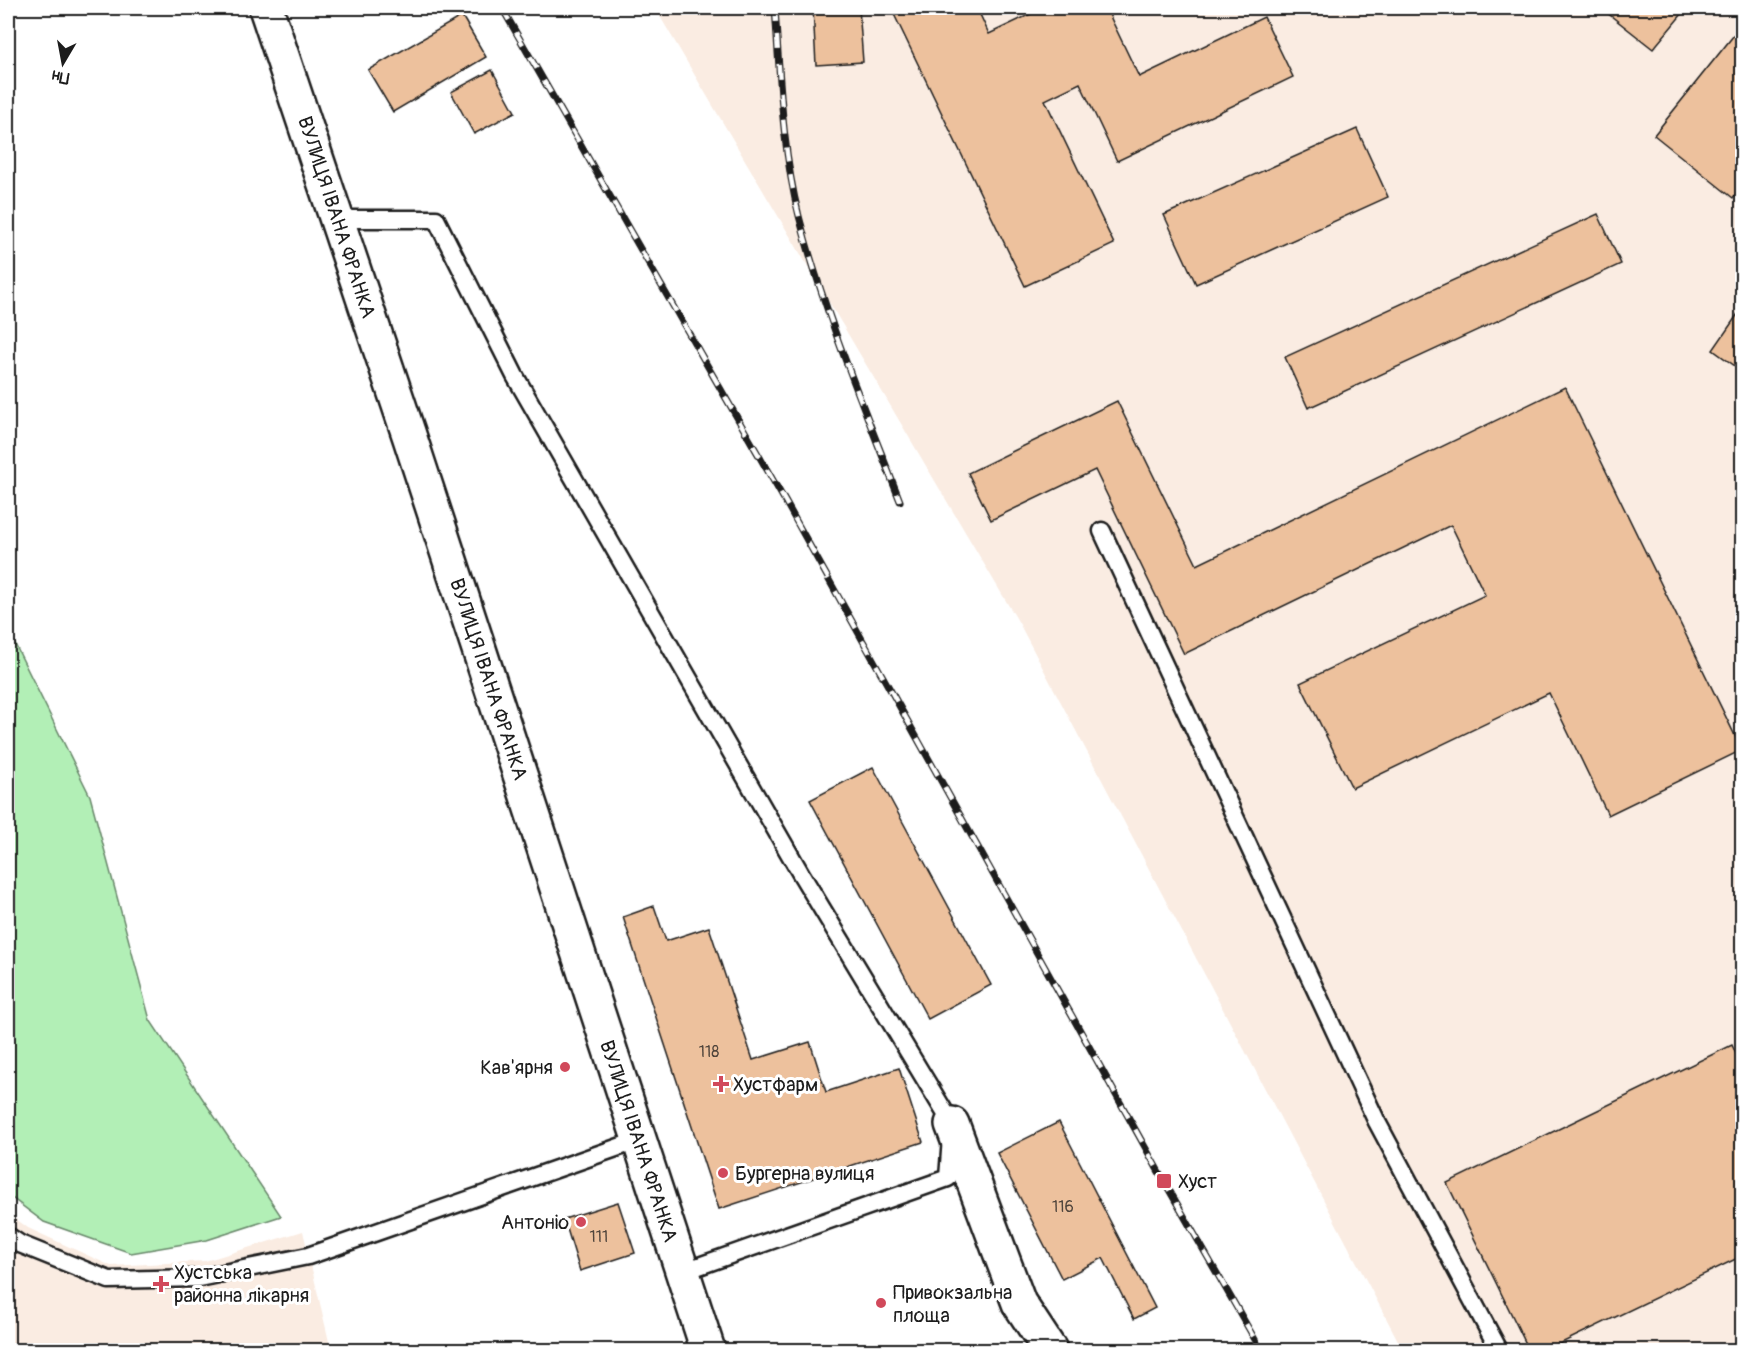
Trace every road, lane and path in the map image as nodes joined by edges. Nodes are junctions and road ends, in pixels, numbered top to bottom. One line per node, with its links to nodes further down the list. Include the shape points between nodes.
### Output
1 (266, 8): 2 (main road, ВУЛИЦЯ ІВАНА ФРАНКА)
2 (338, 219): 4 (lane, via 436,219 520,387 801,874); 5 (main road, ВУЛИЦЯ ІВАНА ФРАНКА)
3 (1102, 531): 10 (lane, via 1377,1122)
4 (952, 1124): 7 (lane, via 948,1178); 9 (main road, via 1019,1303)
5 (639, 1140): 6 (lane, via 308,1256 200,1278 109,1280 20,1245); 7 (main road, ВУЛИЦЯ ІВАНА ФРАНКА)
6 (8, 1236)
7 (682, 1272): 8 (main road, ВУЛИЦЯ ІВАНА ФРАНКА)
8 (708, 1350)
9 (1050, 1350)
10 (1499, 1350)

